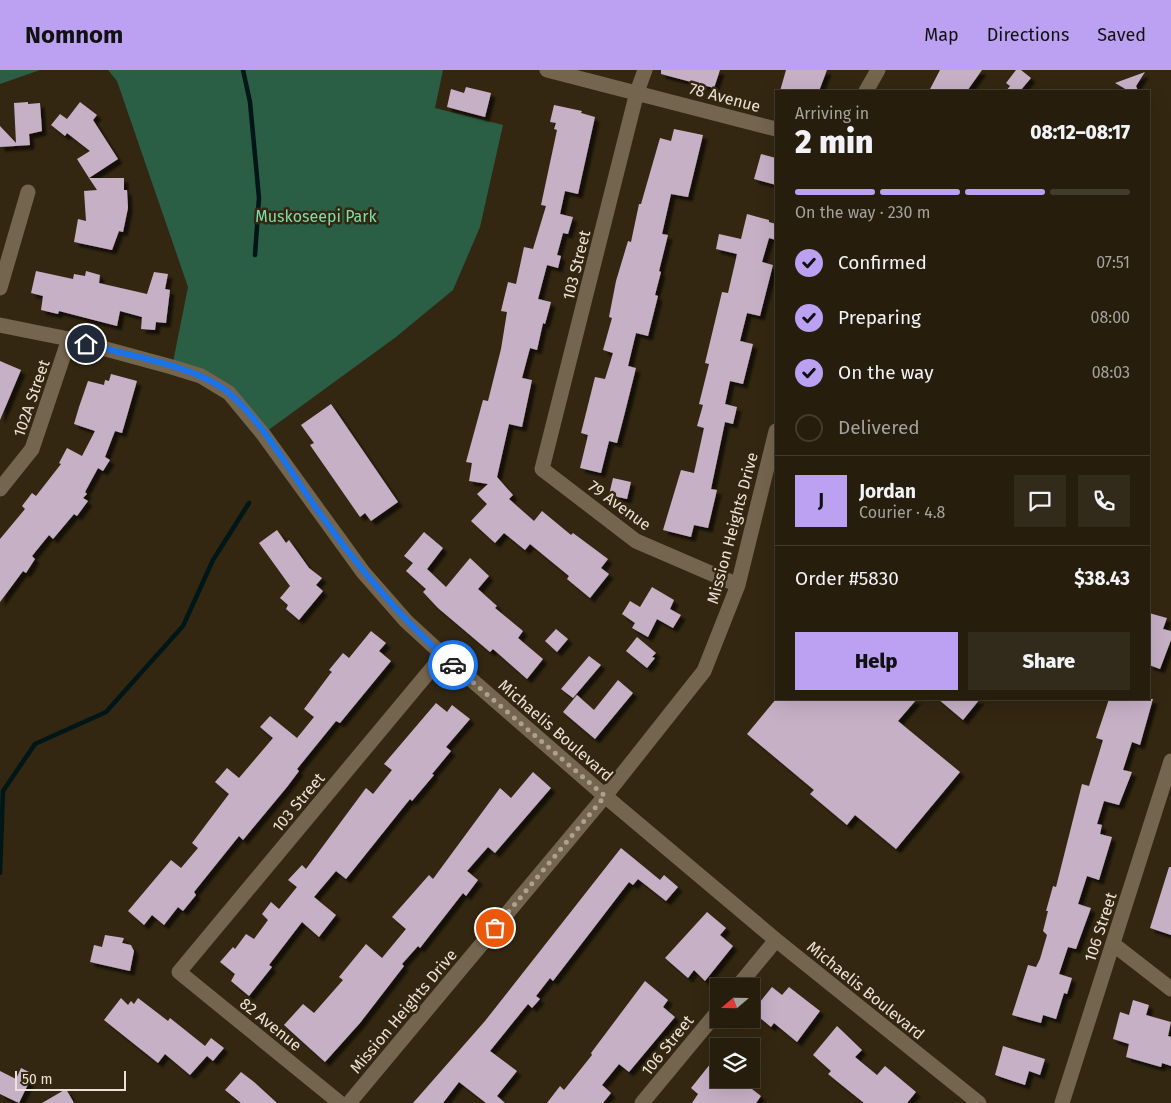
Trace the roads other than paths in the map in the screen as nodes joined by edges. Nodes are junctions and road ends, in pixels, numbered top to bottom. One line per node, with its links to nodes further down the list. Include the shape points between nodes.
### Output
1 (547, 70): 5 (street, 78 Avenue)
2 (645, 70): 5 (street, 103 Street)
3 (878, 70): 4 (street)
4 (867, 90)
5 (637, 92): 6 (street, 78 Avenue); 12 (street, 103 Street)
6 (775, 129)
7 (28, 192): 8 (street)
8 (0, 288)
9 (0, 325): 10 (street, Michaelis Boulevard)
10 (69, 339): 13 (street, 102A Street, via 32,449); 15 (street, Michaelis Boulevard, via 201,376 229,393 263,434 363,572)
11 (775, 435): 14 (street, Mission Heights Drive)
12 (542, 469): 14 (street, 79 Avenue, via 636,541)
13 (0, 489)
14 (738, 585): 17 (street, Mission Heights Drive, via 704,671)
15 (442, 655): 17 (street, Michaelis Boulevard); 20 (street, 103 Street)
16 (1171, 761): 19 (street, 106 Street)
17 (605, 796): 18 (street, Michaelis Boulevard); 26 (street, Mission Heights Drive)
18 (776, 940): 21 (street); 27 (street, Michaelis Boulevard)
19 (1114, 944): 22 (street); 28 (street, 106 Street)
20 (179, 972): 25 (street, 82 Avenue)
21 (745, 978)
22 (1171, 989)
23 (710, 1021): 24 (street, 106 Street)
24 (645, 1102)
25 (340, 1103)
26 (349, 1103)
27 (979, 1103)
28 (1062, 1103)

